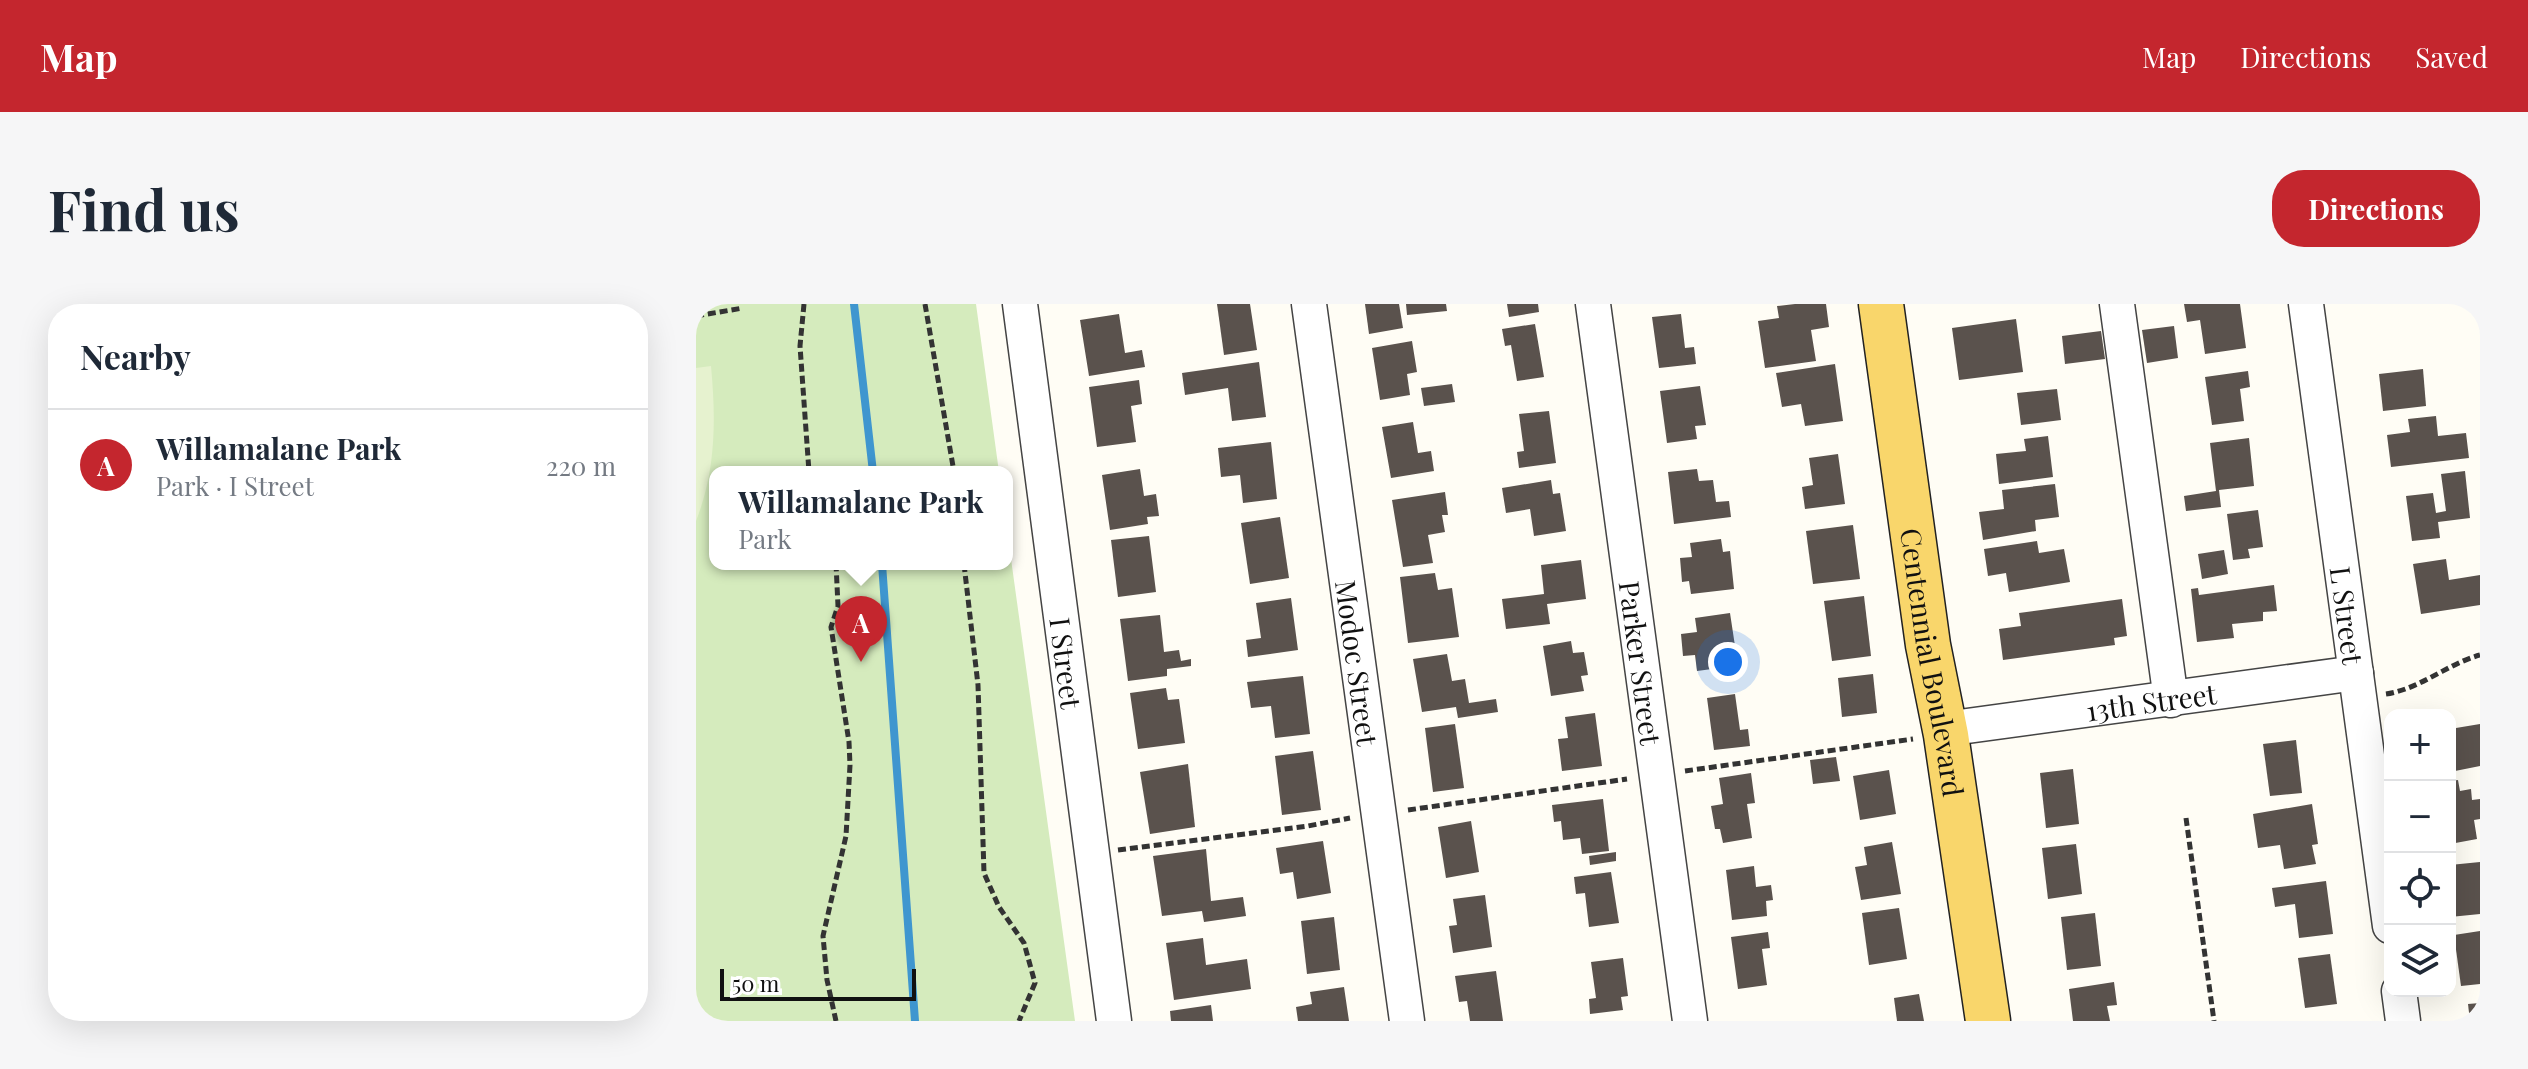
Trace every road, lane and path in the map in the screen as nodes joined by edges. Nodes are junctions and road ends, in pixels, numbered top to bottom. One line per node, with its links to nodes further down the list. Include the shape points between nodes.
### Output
1 (804, 304): 11 (path, via 800,346)
2 (925, 304): 12 (path)
3 (1020, 304): 22 (street, I Street)
4 (1309, 304): 20 (street, Modoc Street)
5 (1593, 304): 19 (street, Parker Street)
6 (1881, 304): 18 (main road, Centennial Boulevard, via 1928,645)
7 (2117, 304): 17 (street)
8 (2306, 304): 16 (street, L Street)
9 (743, 308): 10 (path)
10 (696, 316)
11 (809, 466)
12 (954, 466)
13 (836, 570): 25 (path, via 838,606 831,627 850,765 846,836 823,936)
14 (965, 570): 26 (path, via 978,685 984,873 1024,943 1035,983)
15 (2480, 655): 16 (path, via 2410,688)
16 (2358, 686): 17 (street, 13th Street); 23 (street, L Street)
17 (2171, 700): 18 (street, 13th Street)
18 (1929, 734): 19 (path); 30 (main road, Centennial Boulevard)
19 (1657, 775): 20 (path); 29 (street, Parker Street)
20 (1379, 814): 22 (path); 28 (street, Modoc Street)
21 (2186, 818): 31 (path)
22 (1092, 853): 27 (street, I Street)
23 (2390, 925)
24 (2400, 997): 32 (street)
25 (836, 1021)
26 (1019, 1021)
27 (1114, 1021)
28 (1407, 1021)
29 (1690, 1021)
30 (1988, 1021)
31 (2214, 1021)
32 (2403, 1021)

